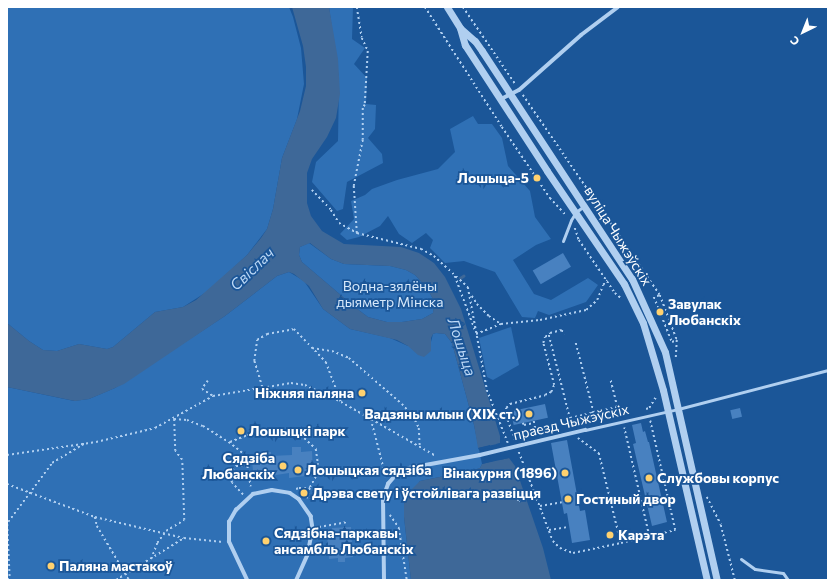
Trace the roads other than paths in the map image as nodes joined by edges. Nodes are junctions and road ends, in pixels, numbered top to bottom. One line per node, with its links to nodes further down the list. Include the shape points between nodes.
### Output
1 (447, 7): 3 (street, вуліца Чыжэўскіх)
2 (618, 7): 4 (street, via 581,34 519,90)
3 (460, 28): 4 (street, вуліца Чыжэўскіх, via 475,42); 5 (street, вуліца Чыжэўскіх, via 465,45)
4 (511, 94): 5 (street); 6 (street, вуліца Чыжэўскіх)
5 (501, 100): 7 (street, вуліца Чыжэўскіх)
6 (584, 206): 7 (lane); 10 (street, вуліца Чыжэўскіх, via 632,279 650,316 665,352)
7 (576, 212): 8 (lane); 11 (street, вуліца Чыжэўскіх, via 624,284 643,323)
8 (564, 241)
9 (828, 370): 10 (lane, праезд Чыжэўскіх)
10 (678, 409): 11 (lane, праезд Чыжэўскіх); 18 (street, вуліца Чыжэўскіх)
11 (667, 411): 12 (lane, праезд Чыжэўскіх); 17 (street, вуліца Чыжэўскіх)
12 (585, 430): 16 (street, праезд Чыжэўскіх, via 402,471 388,484 383,498)
13 (741, 559): 19 (lane, via 755,569 783,573)
14 (247, 580): 15 (street, via 228,542 229,522 236,510 253,494 272,490 290,493 299,499 311,516 313,528 308,556)
15 (298, 580)
16 (384, 580)
17 (707, 580)
18 (717, 580)
19 (788, 580)

